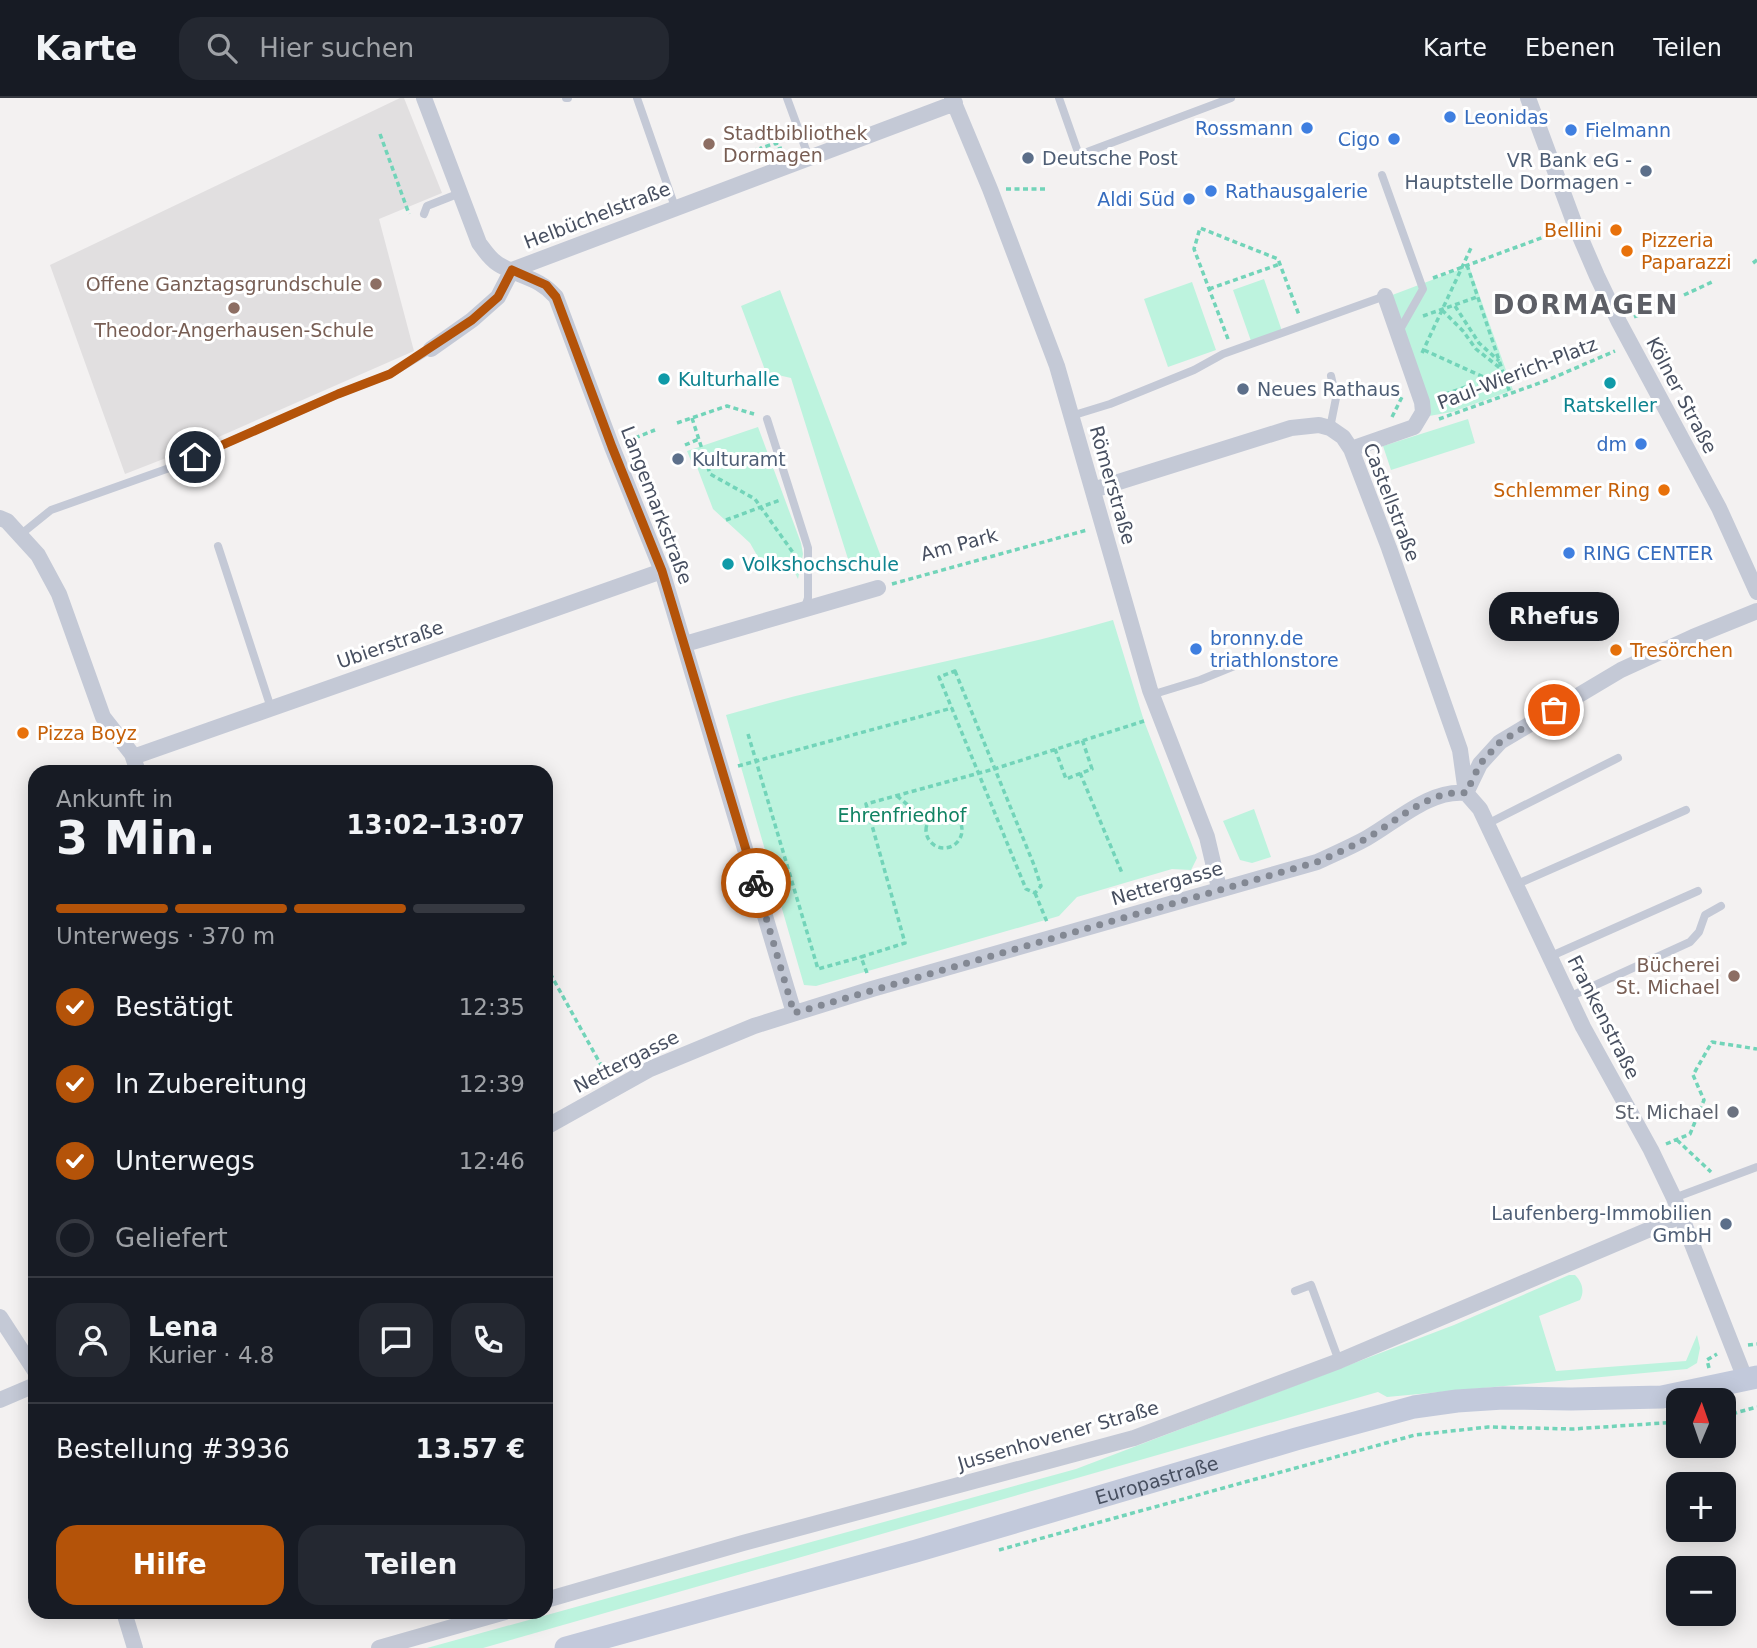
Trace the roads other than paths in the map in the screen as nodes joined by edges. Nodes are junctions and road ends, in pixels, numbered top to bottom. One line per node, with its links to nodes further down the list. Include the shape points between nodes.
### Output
1 (424, 98): 10 (street, Langemarkstraße)
2 (637, 98): 11 (lane)
3 (787, 98): 8 (lane)
4 (1059, 98): 5 (lane, via 1079,155)
5 (1231, 98)
6 (1528, 98): 27 (street, Kölner Straße, via 1575,225 1630,344 1719,508)
7 (953, 101): 8 (street, Helbüchelstraße); 18 (street, Römerstraße, via 1048,338)
8 (810, 158): 11 (street, Helbüchelstraße)
9 (1382, 175): 15 (lane, via 1423,289)
10 (460, 193): 12 (lane, via 427,206); 13 (street, Langemarkstraße, via 479,243 488,256)
11 (675, 207): 13 (street, Helbüchelstraße)
12 (424, 214)
13 (512, 270): 16 (street, Helbüchelstraße, via 498,297); 25 (street, Langemarkstraße, via 546,285 556,297)
14 (1385, 296): 15 (street); 18 (lane, via 1233,350 1122,400)
15 (1399, 336): 21 (street, via 1423,412 1414,427)
16 (431, 349): 23 (lane, Helbüchelstraße, via 390,374 175,466)
17 (1331, 376): 20 (lane, via 1336,398)
18 (1072, 416): 22 (street, Römerstraße)
19 (767, 419): 28 (lane, via 808,548)
20 (1330, 428): 21 (street, Castellstraße); 22 (street, via 1291,428)
21 (1351, 449): 36 (street, Castellstraße, via 1460,750)
22 (1093, 491): 32 (street, Römerstraße)
23 (8, 528): 35 (street, via 38,555 60,594 103,716)
24 (218, 546): 33 (lane)
25 (662, 571): 30 (street, Langemarkstraße); 33 (street, Ubierstraße)
26 (878, 588): 28 (street)
27 (1757, 592)
28 (804, 610): 30 (street)
29 (1757, 611): 36 (street, via 1621,670 1500,742 1480,764)
30 (685, 644): 45 (street, Langemarkstraße)
31 (1237, 665): 32 (lane)
32 (1151, 695): 40 (street, Römerstraße, via 1208,837)
33 (271, 708): 35 (street, Ubierstraße)
34 (1618, 758): 38 (lane)
35 (136, 765)
36 (1466, 793): 38 (street, Frankenstraße); 40 (street, Nettergasse, via 1451,792 1425,802 1368,838 1317,862)
37 (1686, 810): 39 (lane)
38 (1487, 824): 39 (street, Frankenstraße)
39 (1515, 885): 43 (street, Frankenstraße)
40 (1219, 888): 45 (street, Nettergasse)
41 (1698, 891): 43 (lane)
42 (1721, 906): 44 (lane, via 1705,915 1690,942)
43 (1549, 957): 44 (street, Frankenstraße)
44 (1569, 997): 48 (street, Frankenstraße)
45 (794, 1013): 46 (street, Nettergasse, via 674,1058)
46 (553, 1123)
47 (1757, 1167): 48 (lane)
48 (1674, 1199): 49 (street, Frankenstraße)
49 (1681, 1216): 53 (street, Jussenhovener Straße); 54 (street, Frankenstraße)
50 (1295, 1291): 53 (lane, via 1311,1285)
51 (0, 1317): 52 (street)
52 (28, 1360)
53 (1339, 1361): 57 (street, Jussenhovener Straße, via 1134,1438)
54 (1751, 1379): 62 (main road, Europastraße, via 1662,1397 1503,1398 1414,1407)
55 (28, 1388): 56 (street)
56 (0, 1400)
57 (553, 1598)
58 (126, 1619): 60 (street)
59 (480, 1619): 61 (street)
60 (135, 1648)
61 (379, 1648)
62 (566, 1648)

